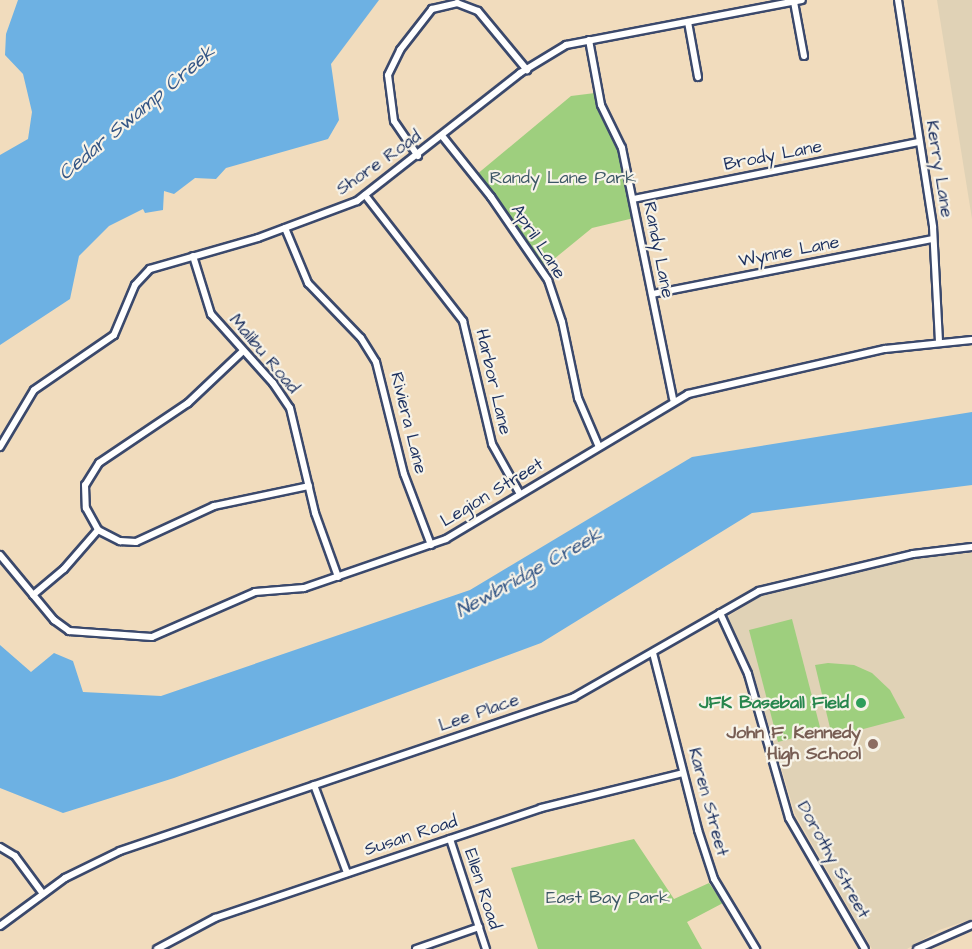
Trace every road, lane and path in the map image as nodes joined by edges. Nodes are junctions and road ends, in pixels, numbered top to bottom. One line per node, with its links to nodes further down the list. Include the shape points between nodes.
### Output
1 (802, 0): 3 (street, Shore Road)
2 (898, 0): 10 (street, Kerry Lane)
3 (794, 2): 4 (street, Shore Road); 6 (street)
4 (688, 22): 5 (street, Shore Road); 8 (street)
5 (589, 40): 7 (street, Shore Road, via 554,50); 13 (street, Randy Lane, via 598,94 622,148)
6 (804, 56)
7 (526, 70): 9 (street, Shore Road); 11 (street, via 478,11 457,3 432,9 400,50 388,75 394,122)
8 (698, 77)
9 (443, 137): 11 (street, Shore Road); 23 (street, April Lane, via 491,197 548,280 562,322 578,398)
10 (919, 142): 13 (street, Brody Lane); 15 (street, Kerry Lane)
11 (418, 156): 12 (street, Shore Road)
12 (364, 195): 14 (street, Shore Road); 25 (street, Harbor Lane, via 463,321 492,444)
13 (633, 199): 17 (street, Randy Lane)
14 (285, 228): 16 (street, Shore Road); 27 (street, Riviera Lane, via 308,283 361,338 375,362 404,474)
15 (933, 239): 17 (street, Wynne Lane); 19 (street, Kerry Lane)
16 (193, 256): 20 (street, Malibu Road, via 211,314); 22 (street, Shore Road, via 161,264 143,276 114,335 34,390)
17 (652, 294): 21 (street, Randy Lane)
18 (972, 340): 19 (street, Legion Street)
19 (939, 343): 21 (street, Legion Street, via 885,349)
20 (243, 351): 24 (street, Malibu Road, via 290,408); 26 (street, via 188,404 99,463 84,494 86,508)
21 (673, 399): 23 (street, Legion Street)
22 (0, 447)
23 (599, 447): 25 (street, Legion Street)
24 (309, 486): 26 (street, via 214,506 136,542 120,541); 30 (street, Malibu Road)
25 (520, 494): 27 (street, Legion Street)
26 (98, 530): 31 (street, via 64,569)
27 (431, 545): 30 (street, Legion Street)
28 (972, 547): 32 (street, Lee Place, via 913,554 772,586)
29 (0, 555): 31 (street)
30 (338, 577): 31 (street, Legion Street, via 304,588 255,592 171,631 144,638 69,631)
31 (33, 595)
32 (720, 613): 33 (street, Lee Place); 47 (street, Dorothy Street, via 748,674 789,818)
33 (653, 653): 34 (street, Karen Street); 35 (street, Lee Place, via 574,697)
34 (683, 773): 36 (street, Susan Road, via 541,808); 46 (street, Karen Street, via 714,879)
35 (314, 785): 38 (street); 39 (street, Lee Place, via 120,851)
36 (450, 839): 38 (street, Susan Road); 42 (street, Ellen Road)
37 (0, 847): 39 (street, via 15,856)
38 (347, 873): 43 (street, Susan Road, via 215,918)
39 (43, 894): 41 (street, Lee Place)
40 (972, 925): 48 (street)
41 (0, 926)
42 (479, 927): 44 (street); 45 (street, Ellen Road)
43 (157, 949)
44 (416, 949)
45 (486, 949)
46 (756, 949)
47 (865, 949)
48 (917, 949)

